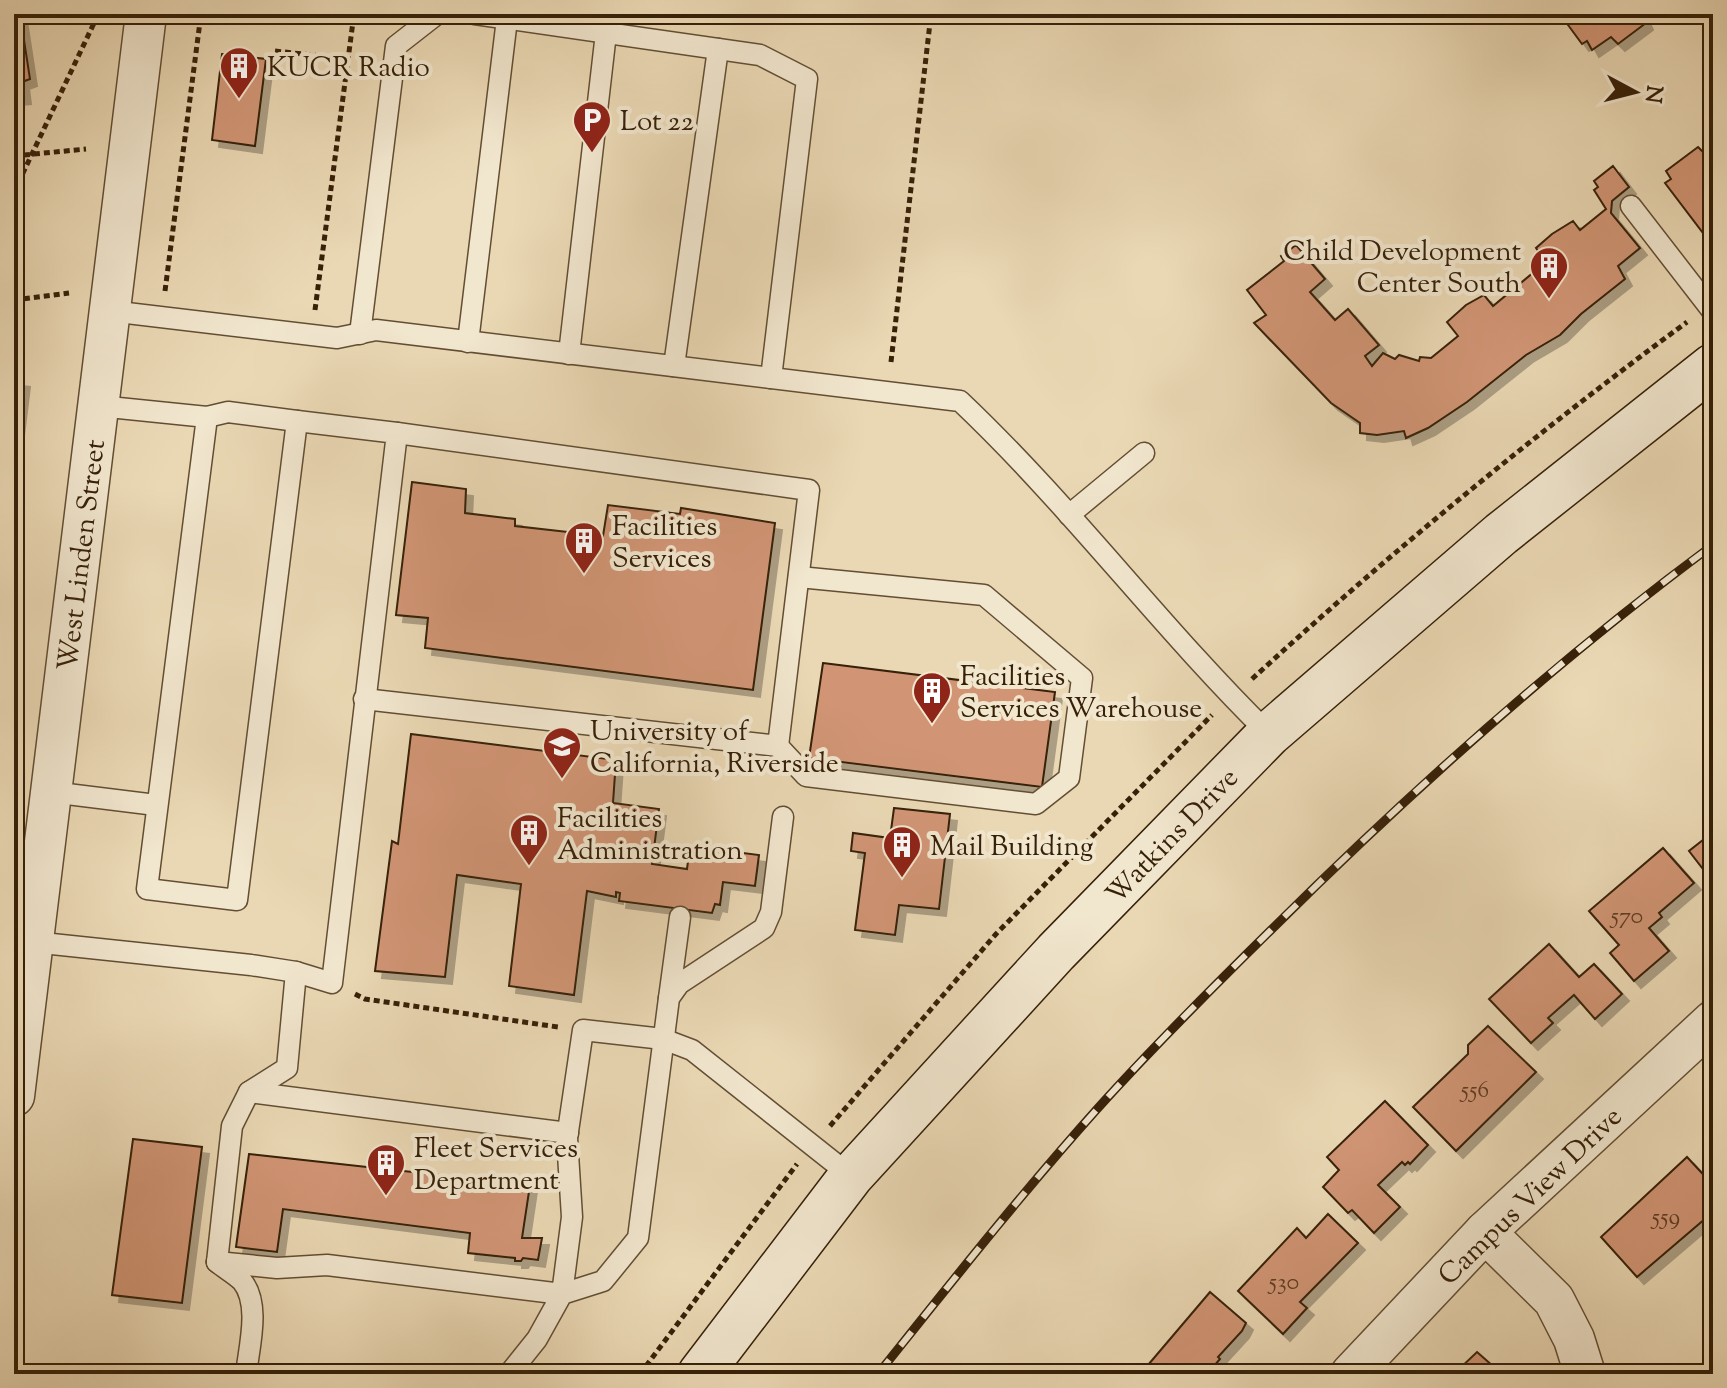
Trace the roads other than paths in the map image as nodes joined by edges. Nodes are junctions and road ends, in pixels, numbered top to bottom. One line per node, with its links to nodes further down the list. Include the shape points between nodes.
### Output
1 (146, 14): 8 (street, West Linden Street)
2 (437, 14): 10 (lane, via 396,46)
3 (475, 14): 4 (lane)
4 (507, 19): 5 (lane); 11 (lane)
5 (606, 33): 6 (lane); 12 (lane)
6 (718, 49): 13 (lane); 15 (lane, via 760,55 807,79)
7 (1631, 206): 9 (lane)
8 (110, 311): 10 (lane, via 337,338); 16 (street, West Linden Street)
9 (1713, 312)
10 (360, 334): 11 (lane, via 376,330)
11 (468, 342): 12 (lane)
12 (569, 354): 13 (lane)
13 (674, 366): 15 (lane)
14 (1713, 366): 24 (main road, Watkins Drive, via 1501,534)
15 (771, 378): 21 (lane, via 960,401)
16 (99, 406): 17 (lane); 26 (street, West Linden Street)
17 (207, 417): 18 (lane, via 228,412); 27 (lane)
18 (297, 421): 19 (lane); 27 (lane, via 237,900 147,889)
19 (397, 433): 22 (lane, via 809,490); 23 (lane)
20 (1144, 453): 21 (lane)
21 (1069, 515): 24 (lane)
22 (799, 577): 25 (lane); 25 (lane, via 984,595 1082,678 1069,778 1036,804 806,776)
23 (364, 699): 25 (lane); 31 (lane, via 332,983)
24 (1269, 734): 38 (main road, Watkins Drive, via 1056,952)
25 (778, 746)
26 (51, 792): 27 (lane); 30 (street, West Linden Street)
27 (156, 805)
28 (783, 817): 32 (lane, via 771,912 764,928 679,984)
29 (680, 917): 32 (lane)
30 (33, 942): 31 (lane); 36 (street, West Linden Street)
31 (296, 972): 35 (lane, via 287,1068)
32 (669, 998): 34 (lane)
33 (1713, 1021): 39 (street, Campus View Drive)
34 (663, 1039): 37 (lane, via 583,1030); 38 (lane, via 692,1050); 41 (lane, via 638,1238 603,1281)
35 (249, 1092): 37 (lane); 40 (lane, via 232,1126)
36 (14, 1096)
37 (568, 1133): 41 (lane, via 572,1217)
38 (851, 1176): 44 (main road, Watkins Drive)
39 (1485, 1232): 45 (street, Campus View Drive); 46 (street, via 1554,1300)
40 (217, 1262): 41 (lane, via 277,1268 327,1265); 42 (lane, via 242,1282 250,1301)
41 (562, 1294): 43 (lane, via 537,1339)
42 (246, 1374)
43 (509, 1374)
44 (700, 1374)
45 (1351, 1374)
46 (1585, 1374)

